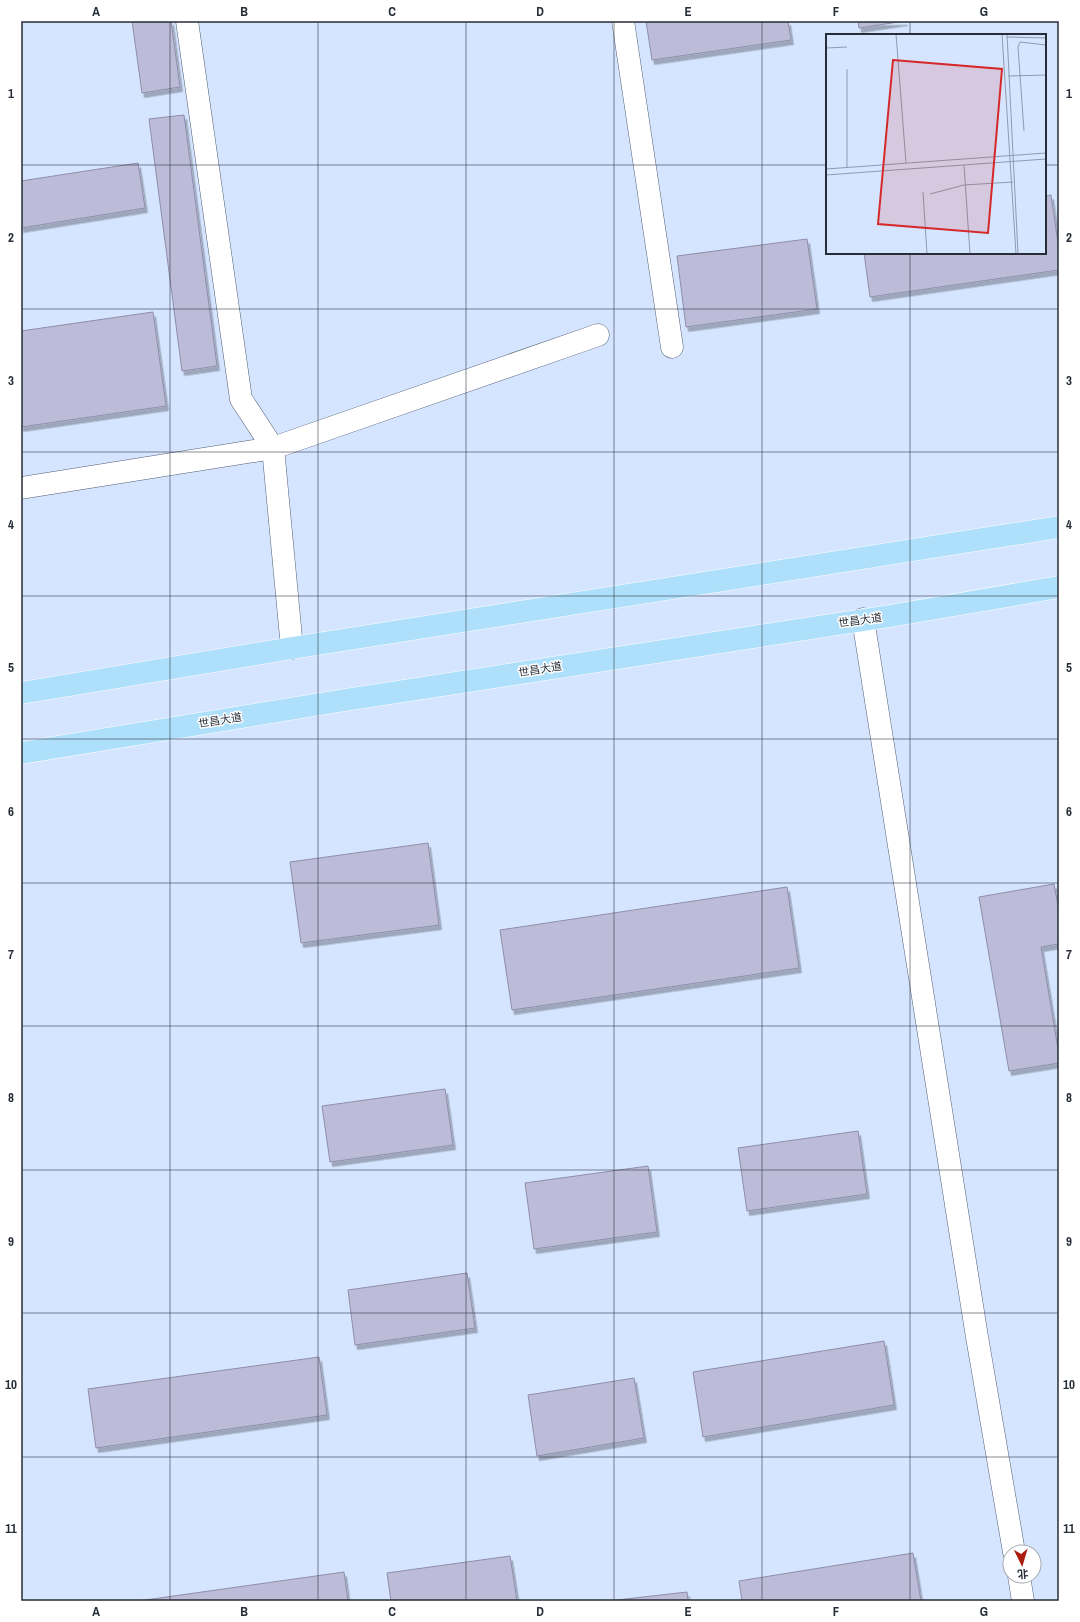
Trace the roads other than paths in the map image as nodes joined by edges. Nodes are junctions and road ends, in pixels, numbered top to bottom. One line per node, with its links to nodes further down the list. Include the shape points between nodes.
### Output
1 (187, 21): 5 (street, via 241,399)
2 (623, 21): 4 (street)
3 (598, 335): 5 (street)
4 (672, 347)
5 (273, 448): 6 (street); 10 (street)
6 (21, 488)
7 (1059, 528): 10 (main road)
8 (1059, 587): 9 (main road, 世昌大道)
9 (863, 619): 12 (main road, 世昌大道); 13 (street, via 977,1337)
10 (292, 648): 11 (main road)
11 (21, 693)
12 (21, 753)
13 (1013, 1544)
14 (1020, 1584): 15 (street)
15 (1023, 1601)

